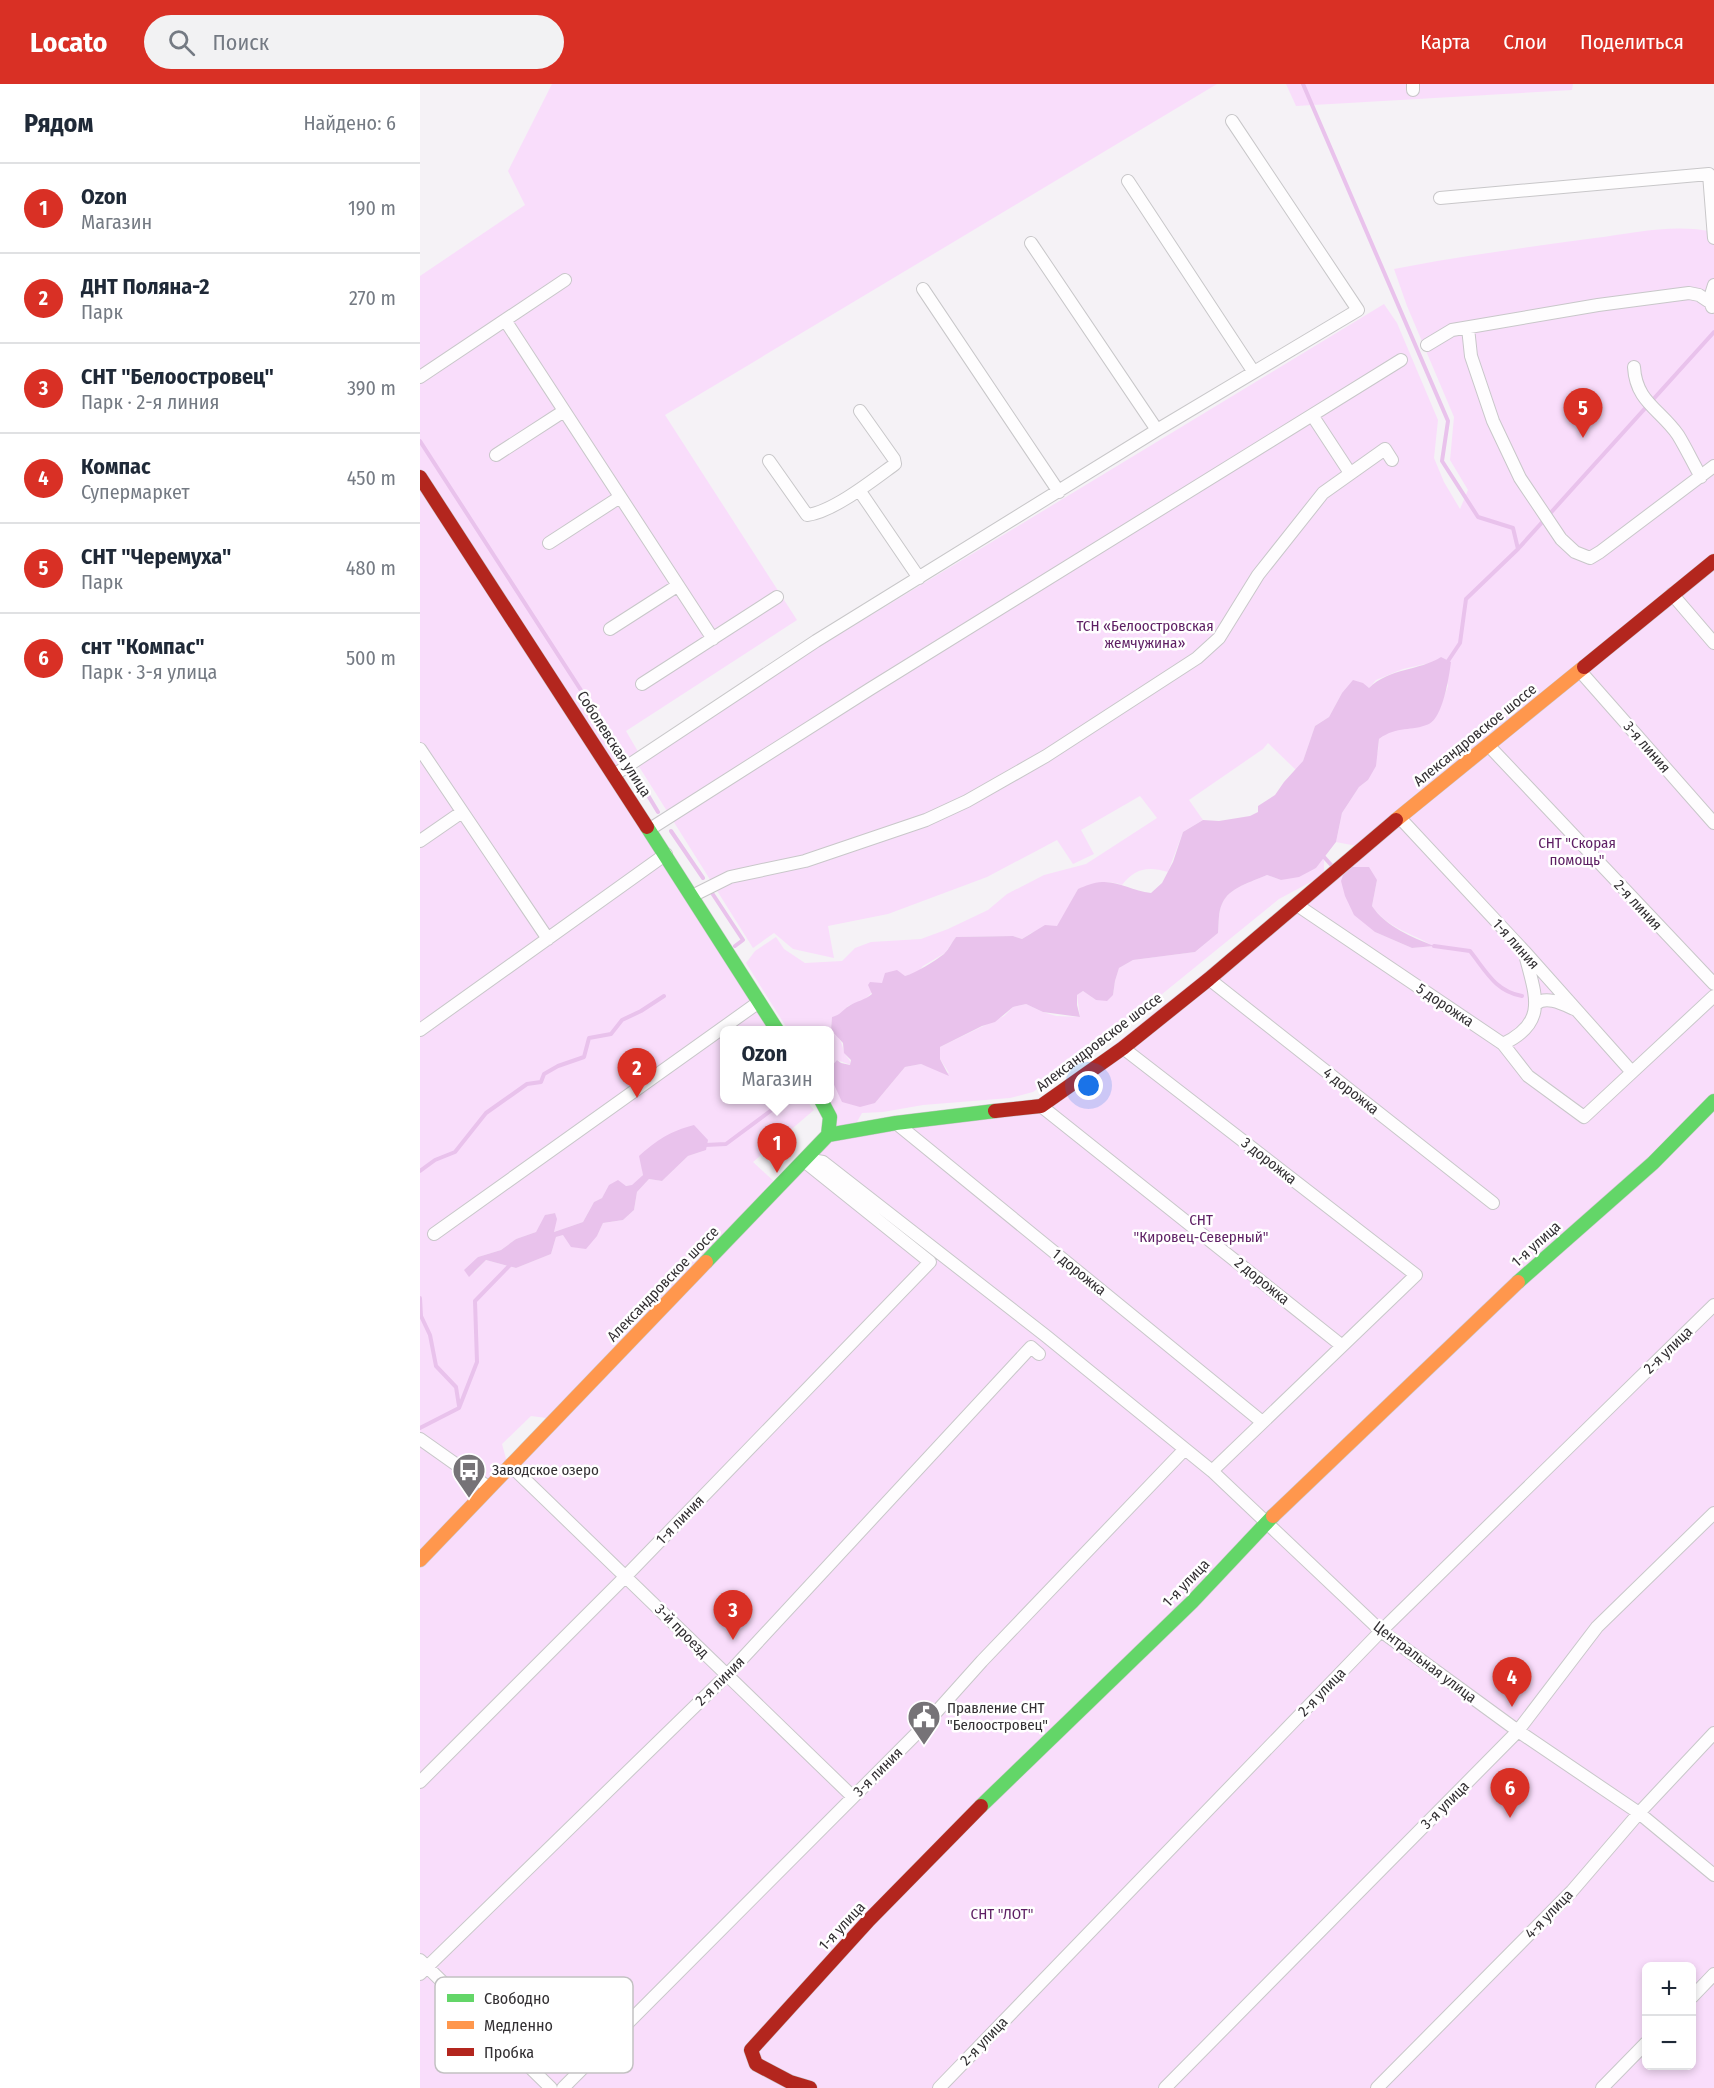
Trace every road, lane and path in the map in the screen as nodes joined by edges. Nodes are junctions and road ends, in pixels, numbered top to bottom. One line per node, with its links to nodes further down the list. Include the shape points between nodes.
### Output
1 (1232, 121): 15 (street, via 1358,310)
2 (1128, 182): 15 (street)
3 (1440, 198): 4 (street, via 1709,174)
4 (1714, 238)
5 (1031, 243): 20 (street)
6 (565, 280): 10 (street)
7 (1714, 285): 9 (street, via 1710,298)
8 (923, 289): 29 (street)
9 (1713, 307): 11 (street, via 1699,295 1689,293)
10 (505, 320): 16 (street); 17 (street)
11 (1468, 328): 12 (street, via 1452,330); 27 (street, via 1471,356 1493,421 1520,478 1575,552 1590,558)
12 (1427, 345)
13 (1401, 360): 19 (street)
14 (1634, 367): 27 (street, via 1640,393 1677,435)
15 (1253, 371): 20 (street)
16 (420, 377)
17 (564, 411): 21 (street); 30 (street)
18 (860, 411): 28 (street, via 895,464)
19 (1312, 415): 25 (street); 48 (street)
20 (1157, 430): 29 (street)
21 (496, 455)
22 (1392, 460): 25 (street, via 1385,449)
23 (769, 461): 28 (street, via 807,515 818,514)
24 (1714, 466): 27 (street)
25 (1350, 473): 51 (street, via 1323,493 1258,575 1219,638 1197,658 1046,756 926,820 805,861 730,877)
26 (420, 477): 44 (street, Соболевская улица)
27 (1701, 477)
28 (859, 490): 33 (street)
29 (1059, 492): 33 (street)
30 (620, 497): 31 (street); 34 (street)
31 (549, 543)
32 (1714, 561): 35 (street, Александровское шоссе)
33 (919, 578): 44 (street)
34 (677, 586): 37 (street); 38 (street)
35 (1672, 594): 39 (street); 40 (street, Александровское шоссе)
36 (777, 597): 38 (street)
37 (610, 629)
38 (712, 639): 41 (street)
39 (1714, 643)
40 (1580, 671): 42 (street, Александровское шоссе); 47 (street, 3-я линия)
41 (642, 684)
42 (1489, 746): 46 (street, Александровское шоссе); 56 (street, 2-я линия)
43 (420, 749): 45 (street)
44 (614, 775): 48 (street, Соболевская улица)
45 (462, 812): 49 (street); 53 (street)
46 (1400, 818): 52 (street, Александровское шоссе); 54 (street, 1-я линия)
47 (1714, 823)
48 (650, 830): 50 (street, Соболевская улица)
49 (420, 841)
50 (666, 854): 51 (street, Соболевская улица); 53 (street)
51 (692, 896): 58 (street, Соболевская улица)
52 (1297, 905): 55 (street, Александровское шоссе); 65 (street, 5 дорожка)
53 (548, 939): 63 (street)
54 (1524, 951): 59 (street); 60 (street, 1-я линия)
55 (1209, 979): 66 (street, Александровское шоссе); 74 (street, 4 дорожка)
56 (1714, 984)
57 (1714, 996): 67 (street)
58 (759, 1002): 61 (street); 62 (street, Соболевская улица)
59 (1536, 1004): 60 (street, via 1547,1000); 65 (street, via 1529,1026)
60 (1576, 1010): 67 (street, 1-я линия)
61 (725, 1026)
62 (774, 1026)
63 (420, 1030)
64 (720, 1030): 75 (street)
65 (1503, 1044): 67 (street, 5 дорожка, via 1528,1076 1584,1117)
66 (1123, 1048): 70 (street, Александровское шоссе); 77 (street, 3 дорожка, via 1416,1275)
67 (1631, 1071)
68 (1714, 1101): 86 (street, 1-я улица, via 1653,1163 1508,1291)
69 (823, 1104): 72 (street, via 830,1117)
70 (1041, 1106): 71 (street, Александровское шоссе); 77 (street, 2 дорожка)
71 (896, 1123): 72 (street, Александровское шоссе); 79 (street, 1 дорожка)
72 (828, 1135): 73 (street, Александровское шоссе)
73 (805, 1160): 81 (street, Центральная улица, via 823,1162); 82 (street, Александровское шоссе); 88 (street, 1-я линия, via 930,1262)
74 (1493, 1203)
75 (434, 1234)
76 (1714, 1305): 89 (street, 2-я улица)
77 (1341, 1345): 79 (street)
78 (1035, 1351): 90 (street, 2-я линия)
79 (1261, 1421): 83 (street)
80 (420, 1439): 84 (street)
81 (1185, 1449): 83 (street, Центральная улица); 94 (street, 3-я линия)
82 (510, 1465): 84 (street, Александровское шоссе); 88 (street, 3-й проезд)
83 (1212, 1471): 86 (street, Центральная улица)
84 (488, 1487): 87 (street, Александровское шоссе)
85 (1714, 1513): 91 (street, 3-я улица, via 1597,1627)
86 (1266, 1522): 89 (street, Центральная улица); 107 (street, 1-я улица, via 1192,1602 1015,1772 869,1920 751,2050 756,2064)
87 (420, 1560)
88 (626, 1576): 90 (street, 3-й проезд); 93 (street, 1-я линия)
89 (1381, 1631): 91 (street, Центральная улица); 108 (street, 2-я улица)
90 (727, 1675): 94 (street, 3-й проезд); 97 (street, 2-я линия)
91 (1518, 1731): 95 (street, Центральная улица); 109 (street, 3-я улица)
92 (1714, 1733): 95 (street, 4-я улица)
93 (420, 1782)
94 (853, 1797): 101 (street, 3-я линия)
95 (1638, 1813): 96 (street, Центральная улица); 110 (street, 4-я улица, via 1572,1891)
96 (1714, 1875)
97 (422, 1967): 99 (street)
98 (1714, 1974): 100 (street)
99 (435, 1979)
100 (1696, 1993)
101 (633, 2019)
102 (1642, 2048): 111 (street)
103 (535, 2073): 105 (street)
104 (579, 2073): 106 (street, 3-я линия)
105 (551, 2088)
106 (564, 2088)
107 (810, 2088)
108 (939, 2088)
109 (1166, 2088)
110 (1377, 2088)
111 (1602, 2088)

